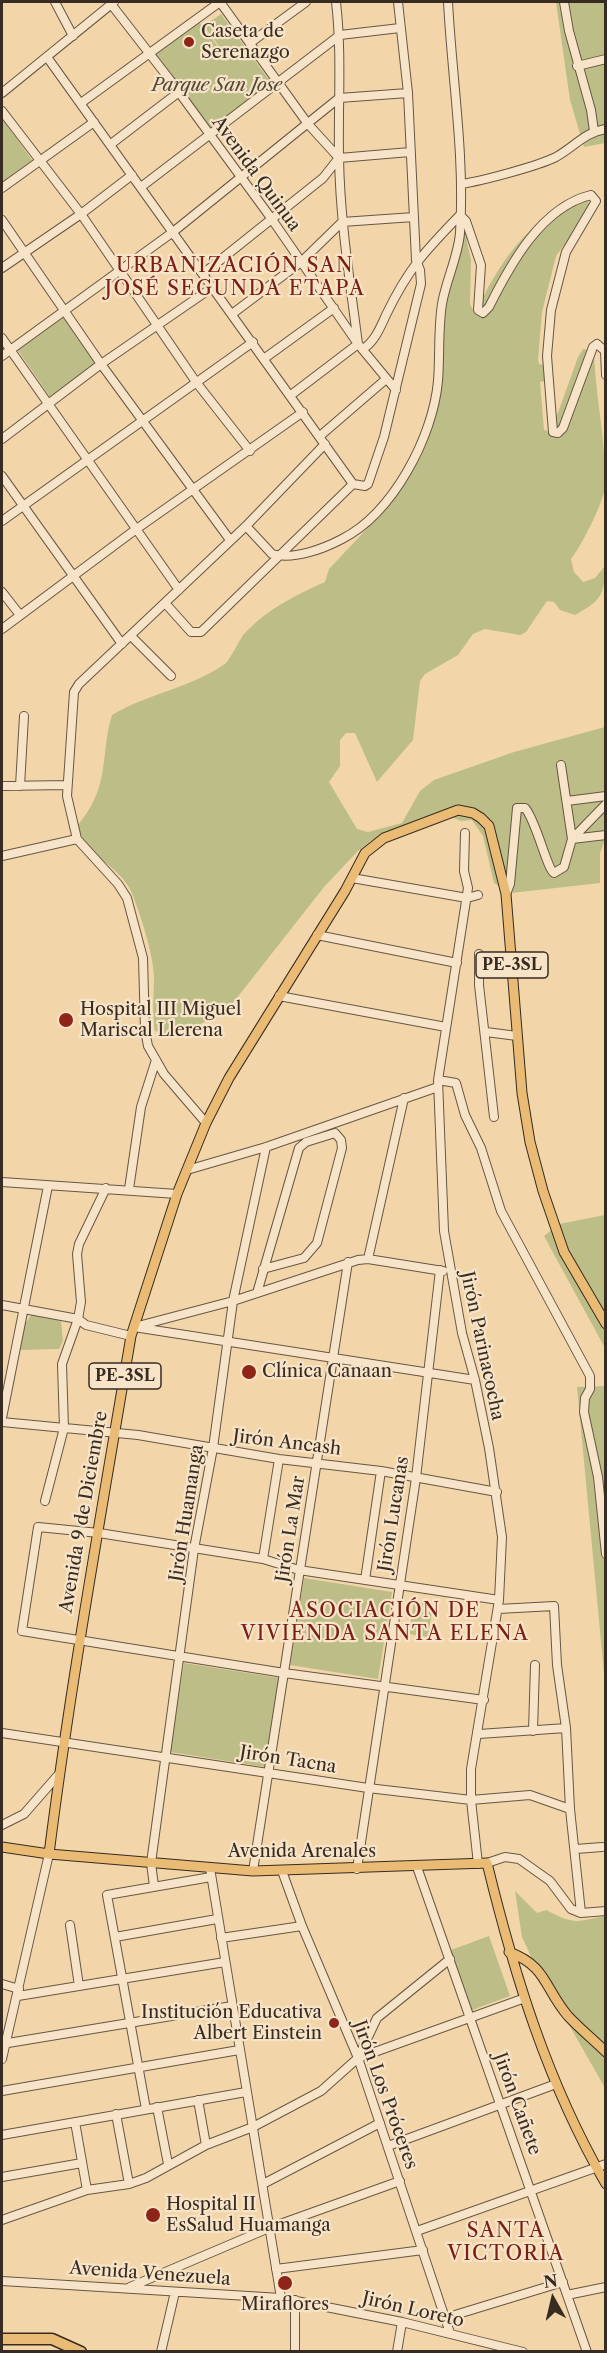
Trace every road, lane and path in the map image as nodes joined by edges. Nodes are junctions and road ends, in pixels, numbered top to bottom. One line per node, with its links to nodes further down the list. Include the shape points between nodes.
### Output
1 (55, 2): 11 (street)
2 (220, 2): 12 (street); 13 (street)
3 (306, 2): 12 (street)
4 (336, 2): 10 (street)
5 (398, 2): 9 (street)
6 (448, 2): 35 (street)
7 (564, 2): 16 (street)
8 (113, 3): 11 (street); 13 (street, Avenida Quinua)
9 (400, 28): 10 (street); 20 (street)
10 (340, 35): 17 (street); 21 (street)
11 (73, 36): 14 (street)
12 (250, 42): 17 (street)
13 (149, 52): 18 (street, Avenida Quinua); 22 (street)
14 (47, 57): 19 (street); 22 (street)
15 (606, 59): 16 (street)
16 (577, 66): 27 (street)
17 (279, 84): 25 (street); 28 (street)
18 (179, 92): 28 (street, Avenida Quinua); 29 (street)
19 (2, 93)
20 (408, 93): 21 (street); 30 (street)
21 (339, 98): 25 (street); 31 (street)
22 (81, 103): 24 (street)
23 (2, 111): 32 (street)
24 (94, 122): 29 (street); 32 (street)
25 (308, 124): 31 (street); 34 (street)
26 (606, 129): 27 (street)
27 (594, 131): 35 (street, via 556,157)
28 (211, 137): 34 (street, Avenida Quinua); 36 (street)
29 (111, 144): 33 (street)
30 (410, 152): 31 (street); 40 (street)
31 (339, 158): 41 (street, via 323,178); 43 (street)
32 (38, 160): 37 (street); 38 (street)
33 (132, 175): 36 (street); 38 (street)
34 (241, 179): 41 (street, Avenida Quinua); 44 (street)
35 (461, 184): 39 (street)
36 (141, 187): 44 (street)
37 (2, 188)
38 (81, 214): 45 (street); 49 (street)
39 (460, 215): 46 (street); 63 (street, via 466,221 481,265 478,310 483,313 550,217 577,200 594,196 591,212 563,260 551,310 547,356 553,432 563,428 597,344 605,351); 84 (street, via 459,237 442,302 438,384 422,442 401,483 372,518 352,534 323,549)
40 (414, 217): 43 (street); 46 (street)
41 (271, 218): 47 (street, Avenida Quinua); 50 (street)
42 (2, 220): 45 (street)
43 (342, 222): 47 (street); 58 (street)
44 (173, 232): 49 (street); 50 (street)
45 (24, 252): 48 (street); 53 (street)
46 (416, 260): 58 (street, via 374,339); 66 (street, via 421,284)
47 (301, 262): 52 (street, Avenida Quinua); 54 (street)
48 (2, 268)
49 (119, 271): 53 (street); 55 (street)
50 (204, 273): 51 (street)
51 (213, 287): 54 (street); 55 (street)
52 (334, 308): 58 (street, Avenida Quinua); 61 (street)
53 (64, 311): 59 (street); 62 (street)
54 (232, 314): 57 (street)
55 (158, 325): 62 (street); 65 (street)
56 (2, 338): 59 (street)
57 (253, 342): 61 (street); 65 (street)
58 (360, 346): 64 (street, Avenida Quinua); 67 (street)
59 (10, 350): 60 (street); 68 (street)
60 (2, 356)
61 (265, 358): 67 (street)
62 (102, 364): 68 (street); 70 (street)
63 (606, 375)
64 (385, 380): 66 (street, Avenida Quinua); 71 (street)
65 (196, 382): 70 (street); 74 (street)
66 (396, 390): 77 (street, via 368,484)
67 (291, 395): 69 (street)
68 (49, 404): 72 (street); 75 (street)
69 (303, 412): 71 (street); 74 (street)
70 (142, 420): 75 (street); 78 (street)
71 (320, 436): 73 (street)
72 (2, 439)
73 (325, 444): 77 (street); 81 (street)
74 (250, 451): 78 (street)
75 (87, 461): 79 (street); 82 (street)
76 (2, 476): 79 (street)
77 (353, 484): 84 (street)
78 (193, 490): 82 (street); 83 (street)
79 (23, 506): 80 (street); 85 (street)
80 (2, 521)
81 (246, 526): 83 (street); 84 (street, via 272,554)
82 (135, 530): 85 (street); 86 (street)
83 (230, 540): 86 (street)
84 (283, 555): 88 (street, via 201,632 191,632)
85 (73, 576): 89 (street); 92 (street)
86 (179, 590): 88 (street)
87 (2, 592): 89 (street)
88 (165, 603): 91 (street)
89 (20, 615): 90 (street)
90 (2, 629)
91 (131, 636): 92 (street); 93 (street)
92 (122, 644): 96 (street, via 74,692)
93 (171, 676)
94 (24, 716): 98 (street)
95 (561, 765): 100 (street)
96 (67, 785): 98 (street); 104 (street)
97 (2, 786): 98 (street)
98 (20, 786)
99 (606, 796): 100 (street)
100 (567, 801): 105 (street)
101 (606, 804): 105 (street)
102 (465, 833): 110 (street, Jirón Parinacocha)
103 (606, 835): 105 (street)
104 (77, 839): 106 (street); 118 (street, via 127,898 143,958 148,1047)
105 (572, 839): 108 (street, via 564,867 559,872 551,871 530,814 525,808 517,808)
106 (2, 856)
107 (352, 878): 108 (main road, PE-3SL, via 372,845 458,810 473,813 489,826); 110 (street); 111 (main road, PE-3SL)
108 (506, 894): 117 (main road, PE-3SL)
109 (478, 895): 110 (street)
110 (467, 898): 113 (street, Jirón Parinacocha)
111 (317, 935): 113 (street); 114 (main road, Avenida 9 de Diciembre / PE-3SL)
112 (479, 954): 116 (street)
113 (457, 963): 115 (street, Jirón Parinacocha)
114 (279, 996): 115 (street); 122 (main road, Avenida 9 de Diciembre / PE-3SL)
115 (446, 1027): 119 (street, Jirón Parinacocha)
116 (486, 1032): 117 (street); 121 (street)
117 (517, 1036): 140 (main road, PE-3SL, via 530,1142 543,1191 564,1252)
118 (156, 1060): 122 (street); 128 (street, via 141,1107)
119 (438, 1083): 120 (street); 134 (street, Jirón Parinacocha, via 443,1221); 159 (street, via 456,1083 501,1211 590,1376 584,1412 598,1477)
120 (404, 1098): 123 (street); 130 (street)
121 (495, 1117)
122 (206, 1123): 124 (main road, Avenida 9 de Diciembre / PE-3SL)
123 (266, 1147): 124 (street); 136 (street, Jirón Huamanga)
124 (187, 1170): 129 (main road, Avenida 9 de Diciembre / PE-3SL)
125 (2, 1182): 126 (street)
126 (48, 1186): 127 (street); 138 (street)
127 (106, 1188): 128 (street); 139 (street, via 79,1244)
128 (129, 1189): 129 (street)
129 (177, 1194): 141 (main road, Avenida 9 de Diciembre / PE-3SL)
130 (368, 1259): 131 (street); 133 (street)
131 (348, 1262): 135 (street); 143 (street, Jirón La Mar)
132 (264, 1269): 132 (street, via 298,1148 335,1133 342,1148 317,1243 304,1258); 135 (street)
133 (440, 1270): 134 (street); 144 (street, Jirón Lucanas)
134 (451, 1272): 145 (street, Jirón Parinacocha)
135 (257, 1293): 136 (street)
136 (233, 1301): 141 (street); 142 (street, Jirón Huamanga)
137 (2, 1305): 138 (street)
138 (22, 1307): 139 (street); 146 (street)
139 (78, 1319): 141 (street, via 86,1325); 148 (street, via 62,1364)
140 (606, 1324)
141 (133, 1331): 142 (street); 149 (main road, Avenida 9 de Diciembre / PE-3SL)
142 (229, 1343): 143 (street); 150 (street, Jirón Huamanga)
143 (333, 1358): 144 (street); 152 (street, Jirón La Mar)
144 (428, 1373): 145 (street); 154 (street, Jirón Lucanas)
145 (475, 1380): 155 (street, Jirón Parinacocha)
146 (2, 1418)
147 (2, 1422): 148 (street, Jirón Ancash)
148 (64, 1428): 149 (street, Jirón Ancash); 156 (street)
149 (115, 1432): 150 (street, Jirón Ancash); 157 (main road, Avenida 9 de Diciembre / PE-3SL)
150 (213, 1448): 151 (street, Jirón Ancash); 158 (street, Jirón Huamanga)
151 (279, 1459): 152 (street, Jirón Ancash); 160 (street)
152 (316, 1461): 153 (street, Jirón Ancash); 161 (street, Jirón La Mar)
153 (381, 1471): 154 (street, Jirón Ancash); 162 (street)
154 (416, 1478): 155 (street, Jirón Ancash); 163 (street, Jirón Lucanas)
155 (497, 1492): 164 (street, Jirón Parinacocha, via 502,1537)
156 (45, 1501)
157 (99, 1533): 158 (street); 165 (main road, Avenida 9 de Diciembre / PE-3SL); 165 (street, via 38,1527 22,1631)
158 (194, 1549): 160 (street); 166 (street, Jirón Huamanga)
159 (606, 1554)
160 (263, 1559): 161 (street)
161 (299, 1570): 162 (street); 168 (street, Jirón La Mar)
162 (365, 1580): 163 (street)
163 (399, 1586): 164 (street); 169 (street, Jirón Lucanas)
164 (499, 1605): 170 (street, Jirón Parinacocha); 171 (street, via 554,1606)
165 (79, 1640): 166 (street); 175 (main road, Avenida 9 de Diciembre / PE-3SL)
166 (181, 1656): 168 (street); 176 (street, Jirón Huamanga)
167 (535, 1665): 172 (street)
168 (284, 1673): 169 (street); 177 (street, Jirón La Mar)
169 (384, 1688): 170 (street); 179 (street, Jirón Lucanas)
170 (484, 1700): 174 (street, Jirón Parinacocha)
171 (566, 1728): 172 (street); 181 (street)
172 (533, 1731): 174 (street)
173 (2, 1733): 175 (street, Jirón Tacna)
174 (479, 1734): 180 (street, Jirón Parinacocha, via 471,1769)
175 (62, 1743): 176 (street, Jirón Tacna); 178 (main road, Avenida 9 de Diciembre / PE-3SL)
176 (166, 1756): 177 (street, Jirón Tacna); 187 (street, Jirón Huamanga)
177 (267, 1772): 179 (street, Jirón Tacna); 191 (street, Jirón La Mar)
178 (59, 1774): 182 (street, via 24,1814); 186 (main road, Avenida 9 de Diciembre / PE-3SL)
179 (368, 1788): 180 (street, Jirón Tacna); 190 (street, Jirón Lucanas)
180 (471, 1800): 181 (street, Jirón Tacna, via 530,1795); 188 (street, Jirón Parinacocha)
181 (570, 1809): 185 (street)
182 (2, 1825)
183 (2, 1847): 186 (main road, Avenida Arenales)
184 (602, 1847): 185 (street)
185 (576, 1849): 196 (street)
186 (49, 1854): 187 (main road, Avenida Arenales); 208 (street, Avenida 9 de Diciembre)
187 (151, 1863): 193 (main road, Avenida Arenales); 194 (street, Jirón Huamanga)
188 (483, 1864): 189 (main road, Avenida Arenales); 196 (street, Avenida Arenales, via 505,1857 519,1859 550,1881 571,1910); 202 (main road)
189 (417, 1867): 190 (main road, Avenida Arenales); 203 (street, Jirón Cañete)
190 (357, 1869): 192 (main road, Avenida Arenales)
191 (253, 1871): 192 (main road, Avenida Arenales); 193 (main road, Avenida Arenales)
192 (282, 1871): 199 (street, Jirón Los Próceres)
193 (211, 1872): 194 (street); 197 (street)
194 (154, 1887): 200 (street, via 107,1895)
195 (606, 1911): 196 (street)
196 (581, 1913)
197 (217, 1920): 200 (street); 201 (street)
198 (70, 1925): 207 (street)
199 (302, 1926): 201 (street); 217 (street, Jirón Los Próceres)
200 (115, 1937): 205 (street)
201 (221, 1938): 204 (street)
202 (508, 1952): 209 (main road); 216 (main road, via 530,1961 570,2018)
203 (450, 1959): 211 (street, Jirón Cañete); 217 (street, via 377,2018)
204 (225, 1962): 205 (street); 210 (street)
205 (122, 1979): 207 (street); 212 (street)
206 (2, 1983): 208 (street)
207 (80, 1986): 208 (street)
208 (19, 1992): 213 (street, Avenida 9 de Diciembre)
209 (525, 1998): 211 (street); 220 (main road)
210 (232, 2006): 212 (street); 215 (street)
211 (470, 2017): 217 (street); 224 (street, Jirón Cañete)
212 (130, 2022): 214 (street); 219 (street)
213 (5, 2027): 214 (street, Avenida 9 de Diciembre)
214 (3, 2044): 218 (street, Avenida 9 de Diciembre)
215 (239, 2050): 219 (street); 222 (street)
216 (606, 2052)
217 (358, 2058): 229 (street, Jirón Los Próceres); 230 (street, via 321,2091)
218 (2, 2059)
219 (139, 2068): 221 (street); 226 (street)
220 (556, 2084): 224 (street); 236 (main road)
221 (2, 2091)
222 (246, 2092): 223 (street); 230 (street)
223 (198, 2100): 225 (street); 232 (street)
224 (501, 2104): 233 (street); 243 (street, Jirón Cañete)
225 (157, 2107): 226 (street); 235 (street)
226 (146, 2109): 227 (street)
227 (116, 2114): 228 (street); 239 (street)
228 (75, 2122): 231 (street); 234 (street)
229 (380, 2123): 233 (street, Jirón Los Próceres); 240 (street)
230 (253, 2127): 232 (street); 240 (street)
231 (2, 2134)
232 (206, 2145): 235 (street)
233 (388, 2146): 238 (street, Jirón Los Próceres)
234 (82, 2163): 237 (street); 242 (street)
235 (168, 2164): 239 (street)
236 (601, 2166): 241 (main road); 243 (street)
237 (2, 2177)
238 (400, 2181): 245 (street); 246 (street, Jirón Los Próceres)
239 (129, 2184): 242 (street)
240 (263, 2184): 245 (street)
241 (606, 2184)
242 (87, 2190): 244 (street)
243 (532, 2191): 246 (street); 250 (street, Jirón Cañete)
244 (2, 2220)
245 (269, 2228): 248 (street); 252 (street)
246 (417, 2230): 247 (street, Jirón Los Próceres)
247 (423, 2250): 248 (street); 257 (street, Jirón Los Próceres)
248 (276, 2269): 255 (street)
249 (2, 2281): 252 (street, Avenida Venezuela)
250 (563, 2282): 254 (street, Jirón Cañete); 257 (street)
251 (606, 2287): 254 (street)
252 (129, 2288): 253 (street, Avenida Venezuela)
253 (175, 2292): 255 (street, Avenida Venezuela); 264 (street)
254 (567, 2295): 268 (street, Jirón Cañete)
255 (281, 2298): 256 (street, Avenida Venezuela)
256 (295, 2300): 258 (street, Jirón Loreto); 265 (street)
257 (445, 2318): 259 (street, Jirón Los Próceres)
258 (402, 2322): 259 (street, Jirón Loreto); 266 (street)
259 (450, 2333): 262 (street, Jirón Loreto)
260 (2, 2339): 261 (highway)
261 (55, 2346): 263 (highway)
262 (504, 2349): 267 (street, Jirón Loreto)
263 (81, 2352)
264 (162, 2352)
265 (295, 2352)
266 (397, 2352)
267 (523, 2352)
268 (587, 2352)

